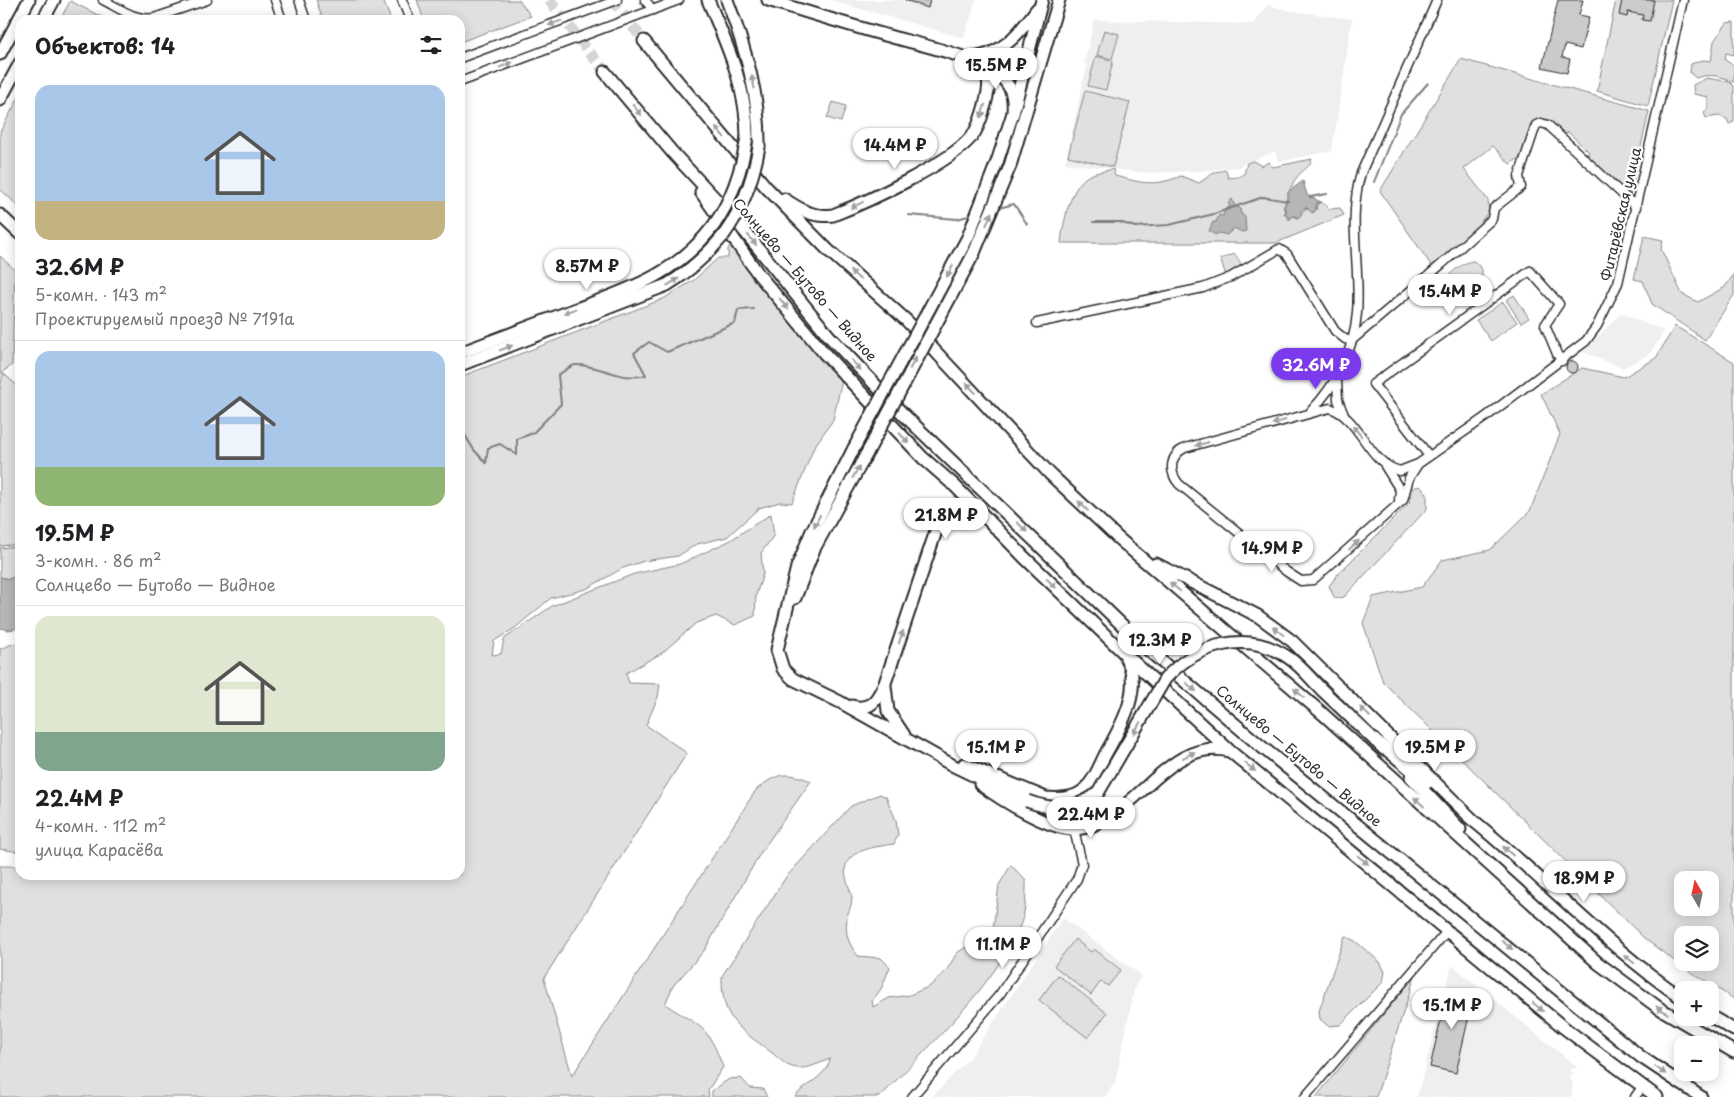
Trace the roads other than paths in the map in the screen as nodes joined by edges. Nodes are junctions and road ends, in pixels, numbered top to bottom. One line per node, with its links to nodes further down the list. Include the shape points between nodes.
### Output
1 (29, 0): 19 (main road)
2 (54, 0): 20 (main road)
3 (103, 0): 21 (street)
4 (207, 0): 22 (street)
5 (275, 0): 23 (street)
6 (299, 0): 24 (street)
7 (402, 0): 25 (street)
8 (617, 0): 29 (street, one-way to 29)
9 (645, 0): 18 (street)
10 (679, 0): 18 (street)
11 (708, 0): 44 (main road, one-way to 44, bridge, via 742,87 747,118 744,160 735,190 714,226 700,244 659,275)
12 (768, 0): 30 (main road)
13 (1059, 0): 56 (main road, one-way to 13, bridge, via 809,561 974,253 1010,166)
14 (1437, 0): 43 (street, via 1356,189 1353,214 1357,314)
15 (1683, 0): 39 (street, Фитарёвская улица)
16 (1042, 1): 30 (main road, via 1025,25 1002,48 978,57); 36 (main road)
17 (728, 3): 46 (main road, one-way to 17, bridge, via 667,286 708,255 723,236 750,187 759,147 754,81)
18 (653, 10): 34 (street, one-way to 18)
19 (21, 15)
20 (46, 15)
21 (133, 15)
22 (163, 15)
23 (280, 15)
24 (304, 15)
25 (408, 15)
26 (15, 26): 28 (main road)
27 (644, 41): 38 (main road, one-way to 27)
28 (0, 54)
29 (465, 56)
30 (961, 58): 31 (main road)
31 (981, 66): 36 (main road, via 1006,82 1013,94); 38 (main road, one-way to 38, via 988,76 989,87 979,123 960,149 943,161 833,215 821,217 810,215)
32 (15, 72): 35 (main road)
33 (605, 72): 37 (main road, Солнцево — Бутово — Видное, one-way to 37)
34 (465, 80)
35 (0, 100)
36 (1013, 113): 56 (main road, one-way to 56, bridge, via 998,162 968,237 854,448 800,557)
37 (672, 152): 54 (main road, one-way to 54, via 759,274 824,353 923,458); 77 (main road, Солнцево — Бутово — Видное, one-way to 77, via 738,223 829,336 903,414 1147,649 1641,1057)
38 (766, 187): 55 (main road, one-way to 38, via 1050,474 907,321 828,250)
39 (1636, 207): 43 (street, via 1548,124 1539,123 1522,165 1521,187 1494,208 1492,219); 45 (street, Фитарёвская улица, via 1612,299 1592,334)
40 (0, 215): 41 (main road)
41 (15, 229)
42 (1037, 323): 43 (street, via 1203,288 1231,277 1279,249 1287,254 1335,331)
43 (1351, 341): 47 (street)
44 (465, 351)
45 (1562, 360): 50 (street, Фитарёвская улица); 50 (street, via 1556,354 1545,326 1559,304 1530,271 1373,384)
46 (465, 363)
47 (1337, 379): 48 (street); 49 (street, via 1338,400)
48 (1309, 413): 49 (street, via 1330,408); 53 (street, one-way to 53, via 1180,451 1172,464 1174,478 1291,575 1304,581 1319,577)
49 (1344, 415): 52 (street, one-way to 49)
50 (1429, 456): 51 (street, Фитарёвская улица)
51 (1418, 464): 52 (street, via 1400,471); 53 (street, via 1409,478 1403,500)
52 (1384, 465): 53 (street, via 1400,490 1400,499)
53 (1394, 509)
54 (980, 510): 57 (main road, one-way to 57); 58 (main road, one-way to 54, via 940,519 961,507)
55 (1119, 540): 64 (main road, one-way to 55, via 1292,641 1258,616 1164,569); 66 (main road, one-way to 55, via 1323,714)
56 (781, 630): 59 (main road, via 777,650 784,669 793,680)
57 (1123, 652): 61 (main road, via 1132,681 1126,716 1091,782 1078,794 1046,798); 62 (main road)
58 (885, 683): 59 (main road, via 876,700 867,708); 61 (main road, via 891,719)
59 (845, 705): 61 (main road)
60 (1380, 744): 63 (main road, one-way to 63, bridge, via 1290,658 1272,648 1239,642 1206,649 1190,657 1165,679 1098,793 1086,802 1059,809 1042,807); 64 (main road); 66 (main road)
61 (919, 748): 63 (main road)
62 (1231, 752): 65 (main road, one-way to 62, via 1099,824 1192,753 1215,748); 67 (main road, one-way to 67)
63 (954, 766): 65 (main road, via 993,794 1052,825)
64 (1474, 821): 68 (main road, one-way to 64, via 1606,940)
65 (1074, 829): 73 (street, via 1082,864 1078,879 1000,994)
66 (1521, 894): 71 (main road, one-way to 66, via 1630,987)
67 (1448, 930): 72 (main road, one-way to 72, via 1563,1027); 74 (street)
68 (1674, 992)
69 (1719, 1021): 70 (main road)
70 (1734, 1030)
71 (1734, 1052)
72 (1642, 1087): 75 (street); 76 (main road)
73 (912, 1097)
74 (1305, 1097)
75 (1635, 1097)
76 (1657, 1097)
77 (1701, 1097)

